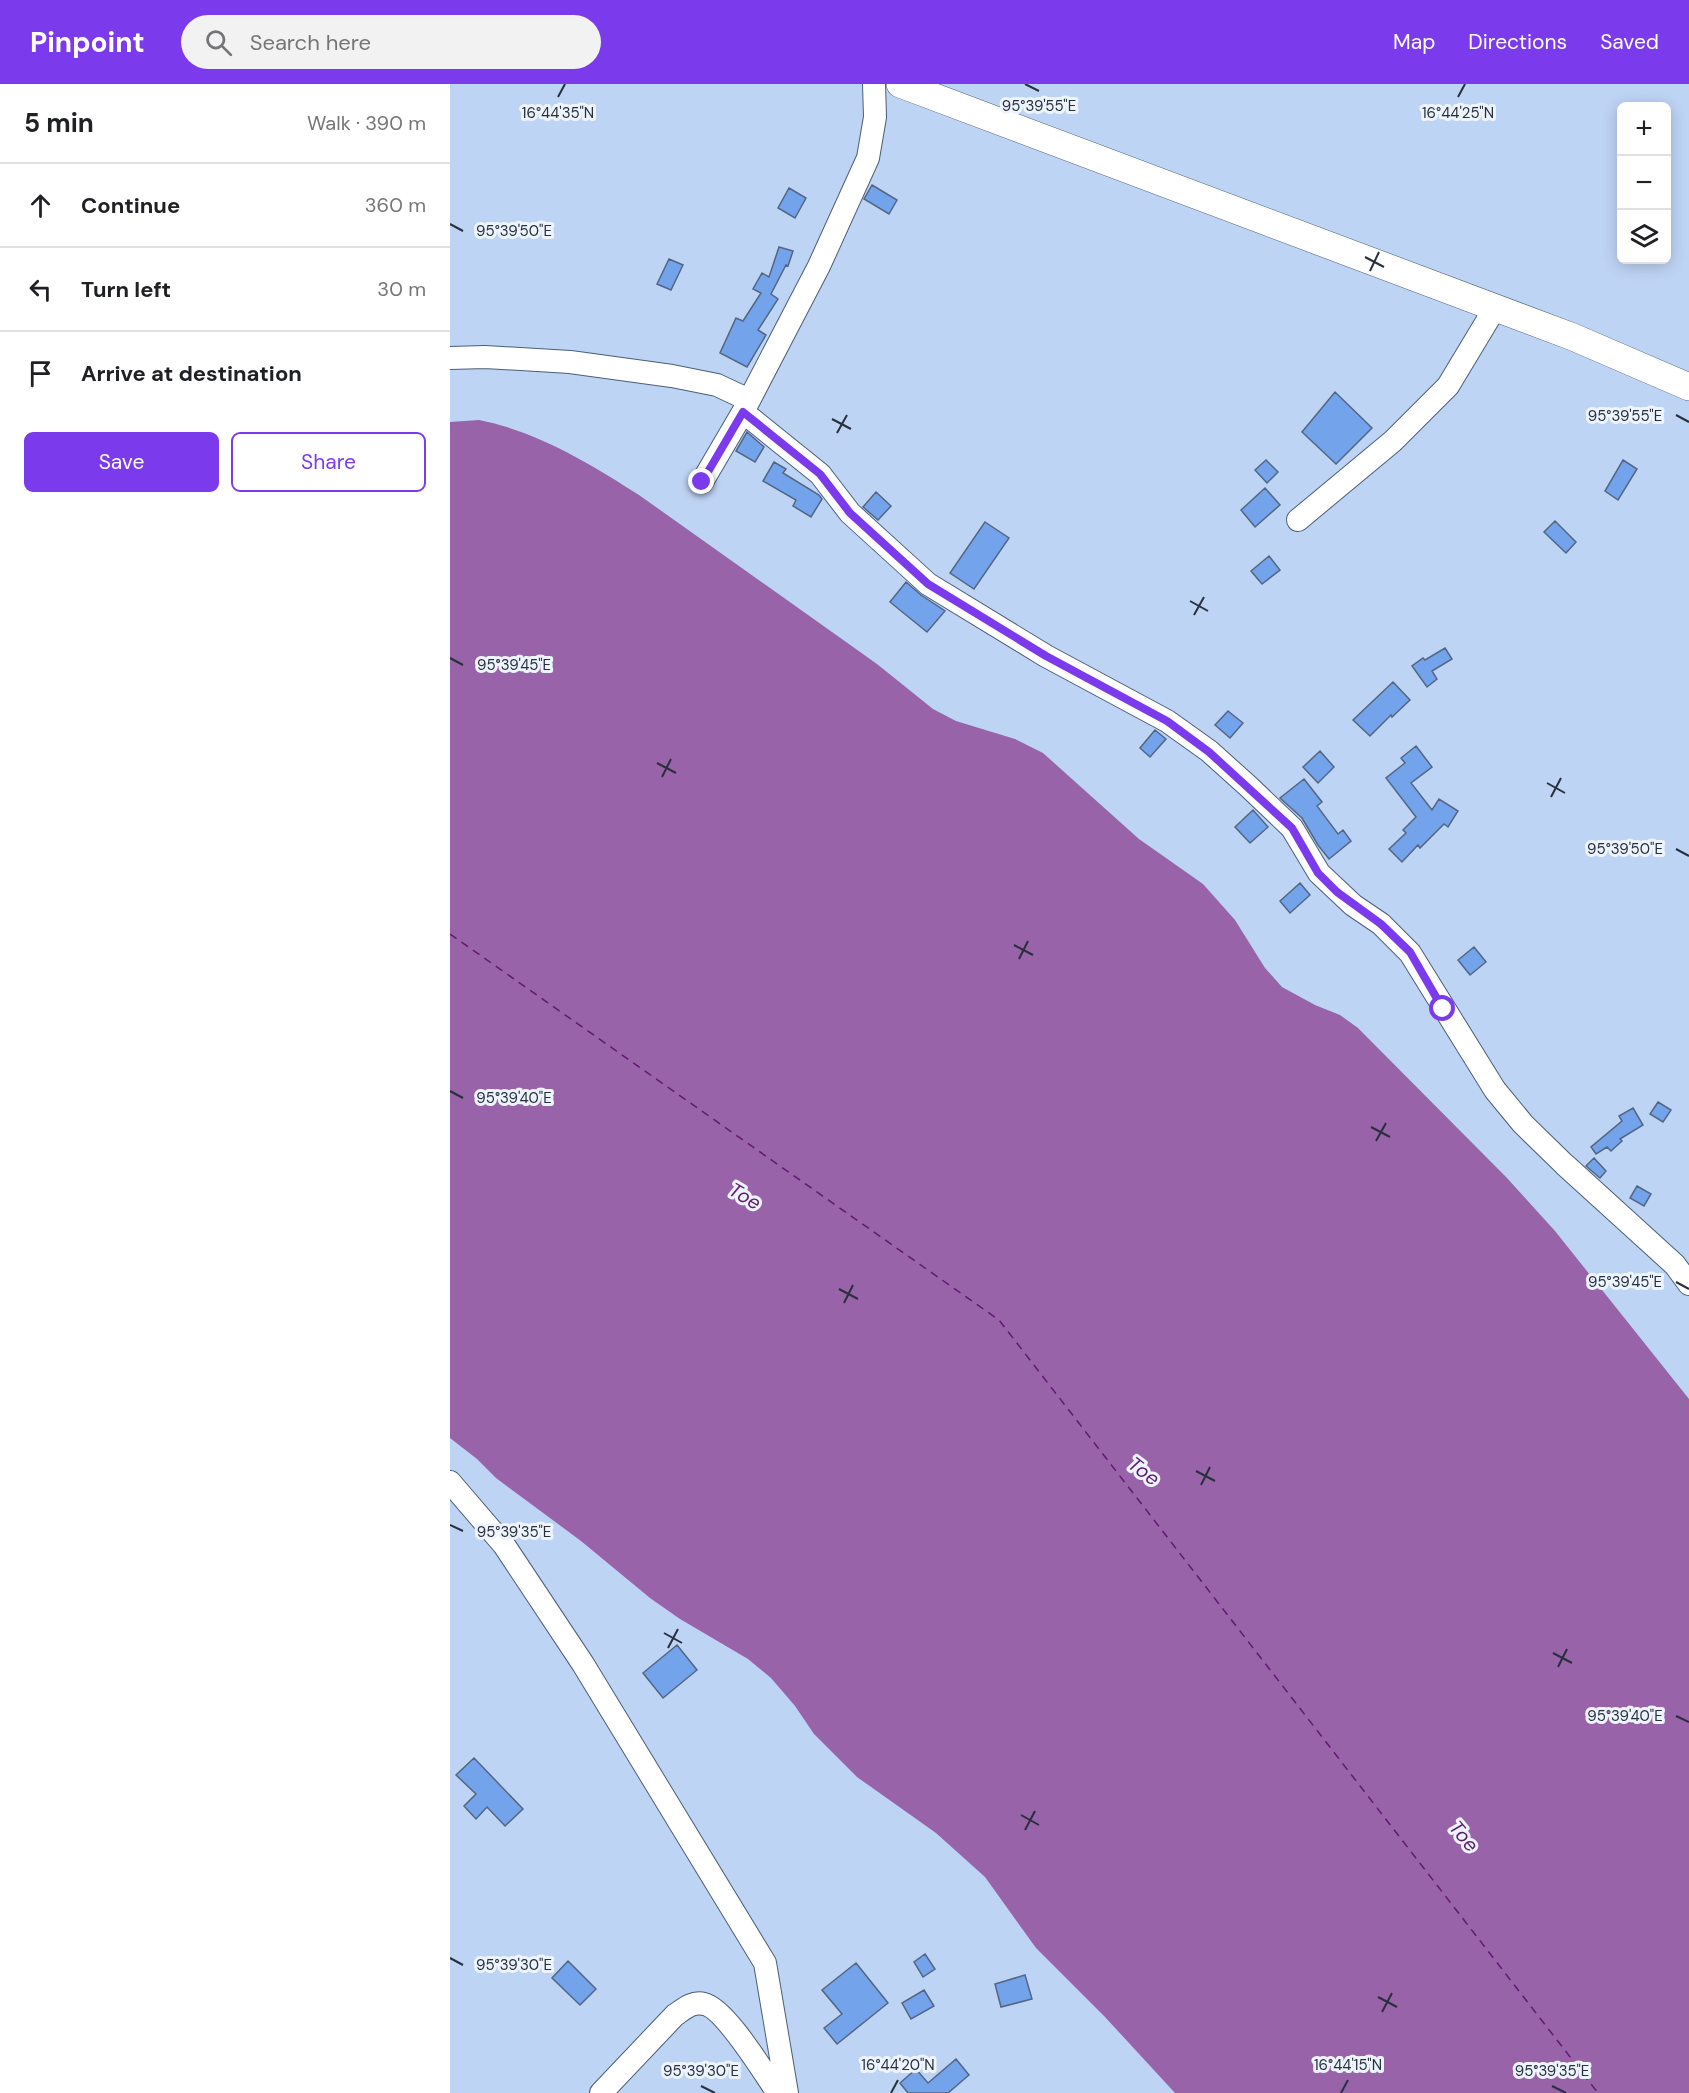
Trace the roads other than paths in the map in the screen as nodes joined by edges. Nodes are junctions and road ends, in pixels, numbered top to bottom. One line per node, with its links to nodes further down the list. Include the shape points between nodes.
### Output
1 (874, 84): 6 (street, via 875,117 868,158 819,266)
2 (900, 84): 3 (main road)
3 (1495, 308): 5 (main road); 8 (street, via 1448,386 1393,441)
4 (450, 358): 6 (street, via 570,362 661,375 717,385)
5 (1689, 387)
6 (746, 406): 7 (street); 9 (street, via 820,474 850,513 928,584 1046,656 1167,721 1248,786 1292,828 1318,873 1410,952 1495,1090 1523,1124 1675,1265)
7 (702, 482)
8 (1298, 520)
9 (1689, 1284)
10 (450, 1482): 13 (street, via 504,1545 550,1614 765,1963)
11 (601, 2093): 12 (street, via 675,2015 689,2005 701,2003 713,2007 727,2021)
12 (778, 2093)
13 (787, 2093)

